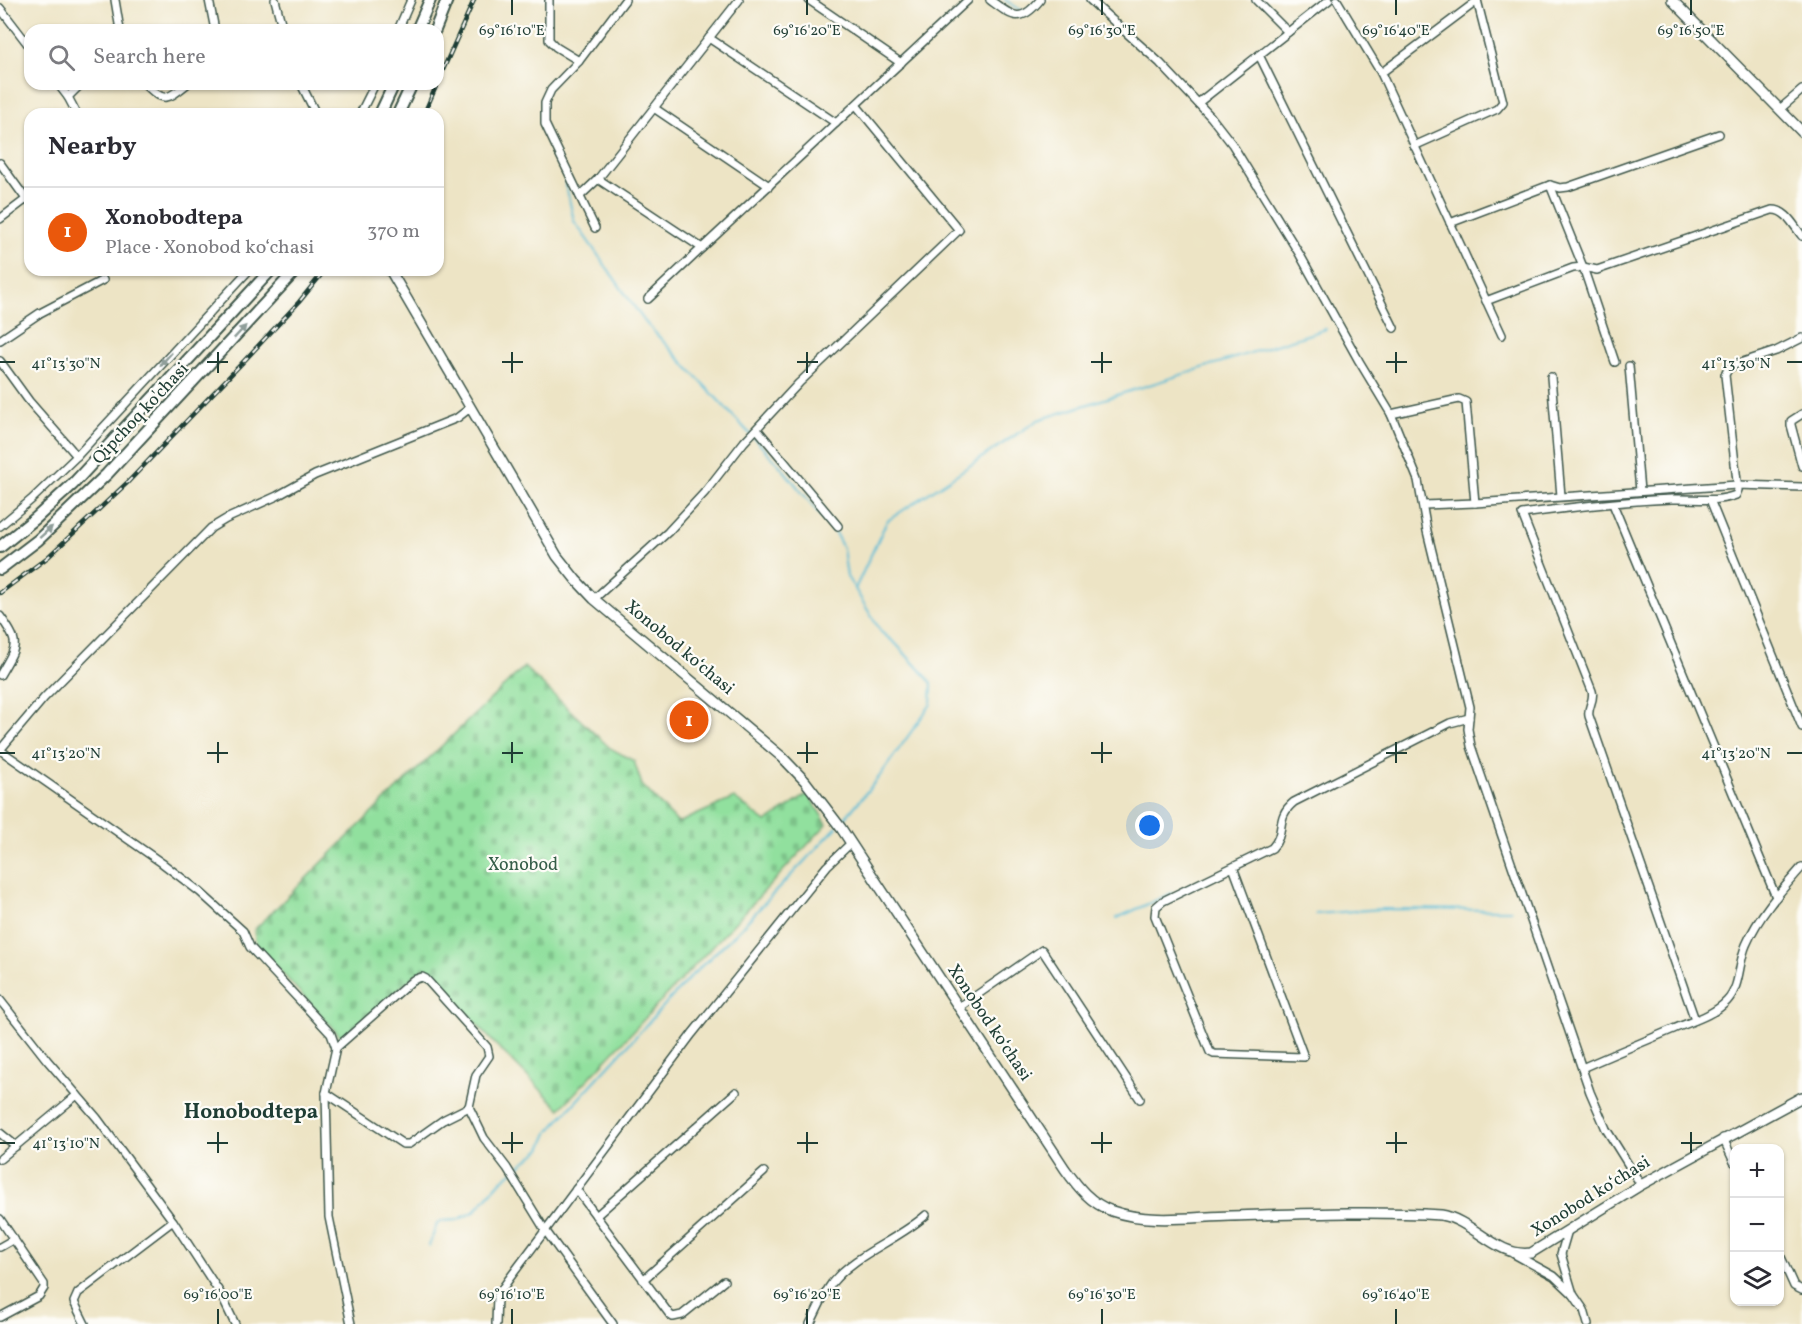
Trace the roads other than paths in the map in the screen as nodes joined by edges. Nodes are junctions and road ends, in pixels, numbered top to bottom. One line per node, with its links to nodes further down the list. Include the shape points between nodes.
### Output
1 (115, 0): 21 (street)
2 (209, 0): 22 (street)
3 (275, 0): 23 (street)
4 (411, 0): 24 (street)
5 (430, 0): 25 (main road)
6 (447, 0): 26 (main road)
7 (549, 0): 31 (street, via 549,40)
8 (625, 0): 31 (street)
9 (739, 0): 28 (street)
10 (809, 0): 32 (street)
11 (968, 0): 32 (street)
12 (990, 0): 13 (street, via 1010,15 1023,16)
13 (1040, 0)
14 (1090, 0): 44 (street)
15 (1257, 0): 27 (street)
16 (1329, 0): 27 (street)
17 (1337, 0): 33 (street)
18 (1477, 0): 33 (street); 56 (street, via 1503,102 1497,109)
19 (1672, 0): 52 (main road)
20 (0, 8): 29 (street)
21 (119, 24)
22 (214, 24)
23 (282, 24)
24 (401, 24)
25 (420, 24)
26 (437, 24)
27 (1288, 32): 30 (street)
28 (709, 38): 51 (street); 53 (street)
29 (24, 39)
30 (1259, 55): 44 (street); 77 (street)
31 (579, 61): 62 (street, via 551,90 544,113 545,124)
32 (901, 63): 45 (street)
33 (1381, 73): 56 (street)
34 (63, 90): 43 (street)
35 (75, 90): 43 (street)
36 (150, 90): 37 (street, via 164,98)
37 (179, 90)
38 (304, 90): 47 (street)
39 (372, 90): 48 (street)
40 (391, 90): 49 (main road)
41 (409, 90): 50 (main road)
42 (1802, 90): 52 (street)
43 (68, 97): 46 (street)
44 (1198, 103): 86 (street, via 1251,174)
45 (856, 105): 53 (street); 88 (street, via 959,230 799,383)
46 (73, 108)
47 (313, 108)
48 (363, 108)
49 (383, 108)
50 (401, 108)
51 (654, 108): 58 (street); 60 (street)
52 (1780, 109): 54 (main road)
53 (836, 123): 60 (street)
54 (1802, 132)
55 (1719, 134): 59 (street, via 1568,187)
56 (1414, 146): 65 (street)
57 (0, 163): 61 (street)
58 (598, 179): 62 (street); 68 (street)
59 (1550, 185): 65 (street); 69 (street)
60 (769, 186): 68 (street)
61 (24, 193)
62 (580, 196): 66 (street)
63 (24, 201): 64 (street)
64 (0, 219)
65 (1450, 223): 76 (street)
66 (595, 228)
67 (1802, 236): 69 (street, via 1784,213 1772,210 1598,270)
68 (702, 248): 75 (street)
69 (1583, 267): 76 (street); 82 (street)
70 (243, 276): 89 (street, one-way to 89)
71 (265, 276): 103 (main road, Qipchoq ko'chasi, via 87,470)
72 (290, 276): 104 (main road, Qipchoq ko'chasi, one-way to 72, via 38,540 107,474)
73 (393, 276): 85 (main road, Xonobod koʻchasi)
74 (103, 280): 80 (street, via 40,313)
75 (648, 299)
76 (1486, 300): 78 (street)
77 (1394, 328)
78 (1502, 335)
79 (1802, 338): 91 (street, via 1734,365 1725,375)
80 (0, 340)
81 (0, 361): 89 (street)
82 (1615, 362)
83 (1629, 366): 93 (street)
84 (1551, 377): 94 (street)
85 (470, 408): 105 (main road, Xonobod koʻchasi, via 557,555); 110 (street, via 457,418 315,475 211,528 44,698)
86 (1391, 414): 97 (street, via 1459,399 1466,402); 98 (street, via 1415,469)
87 (1802, 414): 90 (street, via 1791,425)
88 (757, 429): 102 (street); 105 (street, via 668,532)
89 (77, 456): 101 (street)
90 (1802, 466)
91 (1737, 485): 92 (street); 93 (street); 96 (street, via 1736,495)
92 (1802, 487)
93 (1640, 491): 94 (street)
94 (1561, 496): 95 (street)
95 (1516, 499): 97 (street); 100 (street)
96 (1711, 502): 99 (street, via 1672,499); 109 (street)
97 (1475, 503): 98 (street)
98 (1424, 504): 108 (street, via 1427,531 1470,707)
99 (1613, 504): 100 (street); 114 (street)
100 (1522, 514): 117 (street, via 1592,691 1590,716)
101 (0, 526)
102 (838, 526)
103 (0, 547)
104 (0, 569)
105 (594, 599): 111 (main road, Xonobod koʻchasi, via 782,757 806,781)
106 (0, 616): 107 (street, via 15,640)
107 (0, 675)
108 (1469, 718): 112 (street, via 1450,723 1294,802 1283,813 1275,845); 119 (street, via 1471,746)
109 (1802, 727)
110 (0, 750): 118 (street, via 200,892 243,931 250,948 322,1023)
111 (851, 843): 116 (main road, Xonobod koʻchasi); 133 (street, via 827,866 692,1034)
112 (1233, 867): 112 (street, via 1159,903 1155,916 1210,1052 1304,1057)
113 (1802, 867): 114 (street)
114 (1776, 897): 117 (street, via 1744,948 1735,990 1718,1009)
115 (0, 1000): 122 (street)
116 (958, 1008): 124 (street, via 1042,950); 142 (main road, Xonobod koʻchasi, via 1073,1180 1104,1207 1156,1218 1441,1215 1460,1221)
117 (1695, 1020): 119 (street)
118 (336, 1048): 121 (street); 125 (street, via 413,980 422,977 487,1047 489,1059 476,1075)
119 (1582, 1068): 132 (street, via 1606,1129)
120 (736, 1092): 135 (street)
121 (326, 1093): 125 (street, via 403,1144); 151 (street, via 329,1217)
122 (77, 1095): 128 (street); 137 (street)
123 (1802, 1097): 127 (main road, Xonobod koʻchasi)
124 (1140, 1099)
125 (469, 1107): 138 (street, via 484,1138)
126 (0, 1133): 128 (street)
127 (1723, 1138): 129 (street); 132 (main road, Xonobod koʻchasi)
128 (16, 1146): 130 (street)
129 (1730, 1153)
130 (0, 1159)
131 (764, 1172): 144 (street)
132 (1641, 1185): 139 (main road, Xonobod koʻchasi)
133 (576, 1189): 135 (street); 138 (street)
134 (926, 1215): 154 (street, via 838,1276)
135 (596, 1216): 144 (street)
136 (0, 1219): 140 (street)
137 (173, 1221): 149 (street, via 78,1293 74,1302); 150 (street, via 220,1293)
138 (545, 1230): 152 (street, via 497,1296); 153 (street)
139 (1568, 1230): 142 (main road, Xonobod koʻchasi, via 1531,1253); 147 (street, via 1561,1254)
140 (14, 1239): 141 (street); 148 (street, via 44,1288 39,1296)
141 (0, 1247)
142 (1506, 1250): 147 (street, via 1554,1276)
143 (1784, 1265): 146 (street, via 1794,1286)
144 (643, 1280): 145 (street, via 673,1317 682,1315)
145 (724, 1281)
146 (1802, 1290)
147 (1573, 1294): 155 (street)
148 (0, 1317)
149 (85, 1324)
150 (235, 1324)
151 (351, 1324)
152 (496, 1324)
153 (613, 1324)
154 (810, 1324)
155 (1588, 1324)

